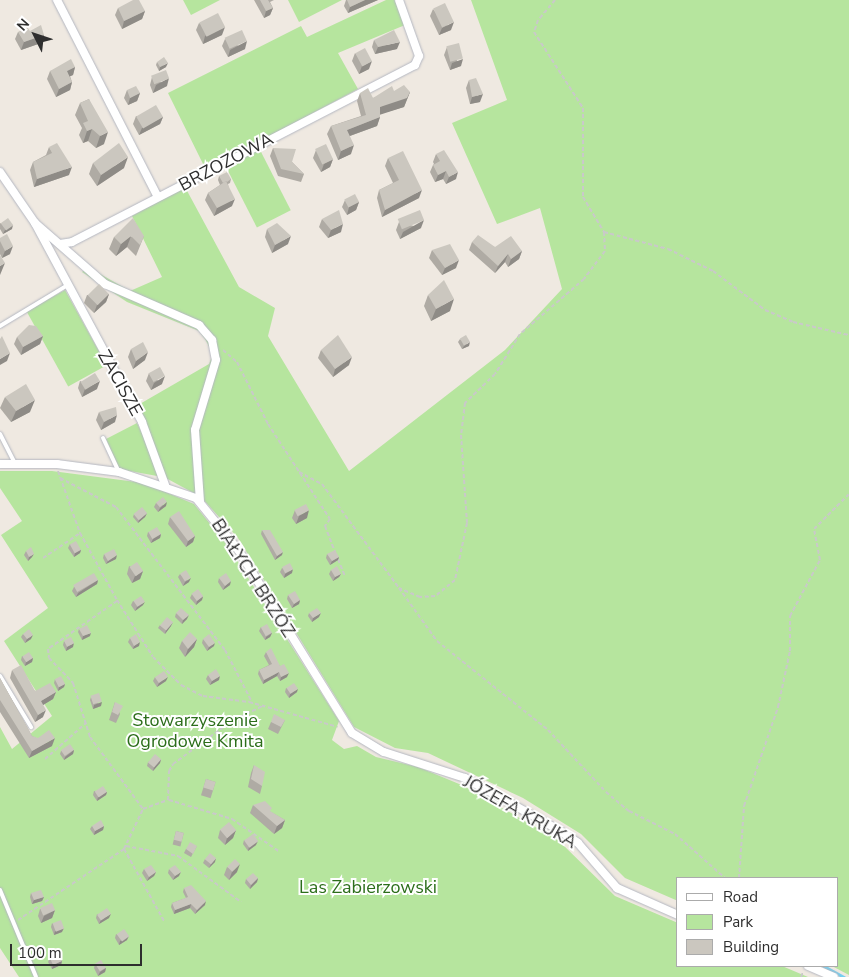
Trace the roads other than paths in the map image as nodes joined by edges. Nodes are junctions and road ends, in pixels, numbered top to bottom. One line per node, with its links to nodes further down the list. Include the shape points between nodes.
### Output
1 (57, 0): 4 (street)
2 (399, 0): 4 (street, BRZOZOWA, via 418,60)
3 (0, 172): 5 (street, ZACISZE)
4 (158, 197): 6 (street, BRZOZOWA, via 72,242)
5 (35, 223): 6 (street); 7 (street, ZACISZE)
6 (60, 244): 15 (street, via 105,284 199,325 214,344 215,366 195,430)
7 (66, 286): 8 (lane); 14 (street, ZACISZE, via 142,422)
8 (0, 326)
9 (0, 434): 11 (lane)
10 (103, 438): 13 (lane)
11 (15, 463): 12 (street, BIAŁYCH BRZÓZ); 13 (street, BIAŁYCH BRZÓZ)
12 (0, 464)
13 (118, 472): 14 (street, BIAŁYCH BRZÓZ)
14 (165, 485): 15 (street, BIAŁYCH BRZÓZ)
15 (200, 502): 18 (street, BIAŁYCH BRZÓZ, via 239,551)
16 (0, 676): 17 (lane)
17 (31, 727)
18 (350, 730): 20 (street, JÓZEFA KRUKA, via 384,752 465,778 559,830 578,844 617,888)
19 (0, 890): 22 (lane)
20 (676, 914)
21 (810, 967): 23 (street)
22 (36, 977)
23 (834, 977)

